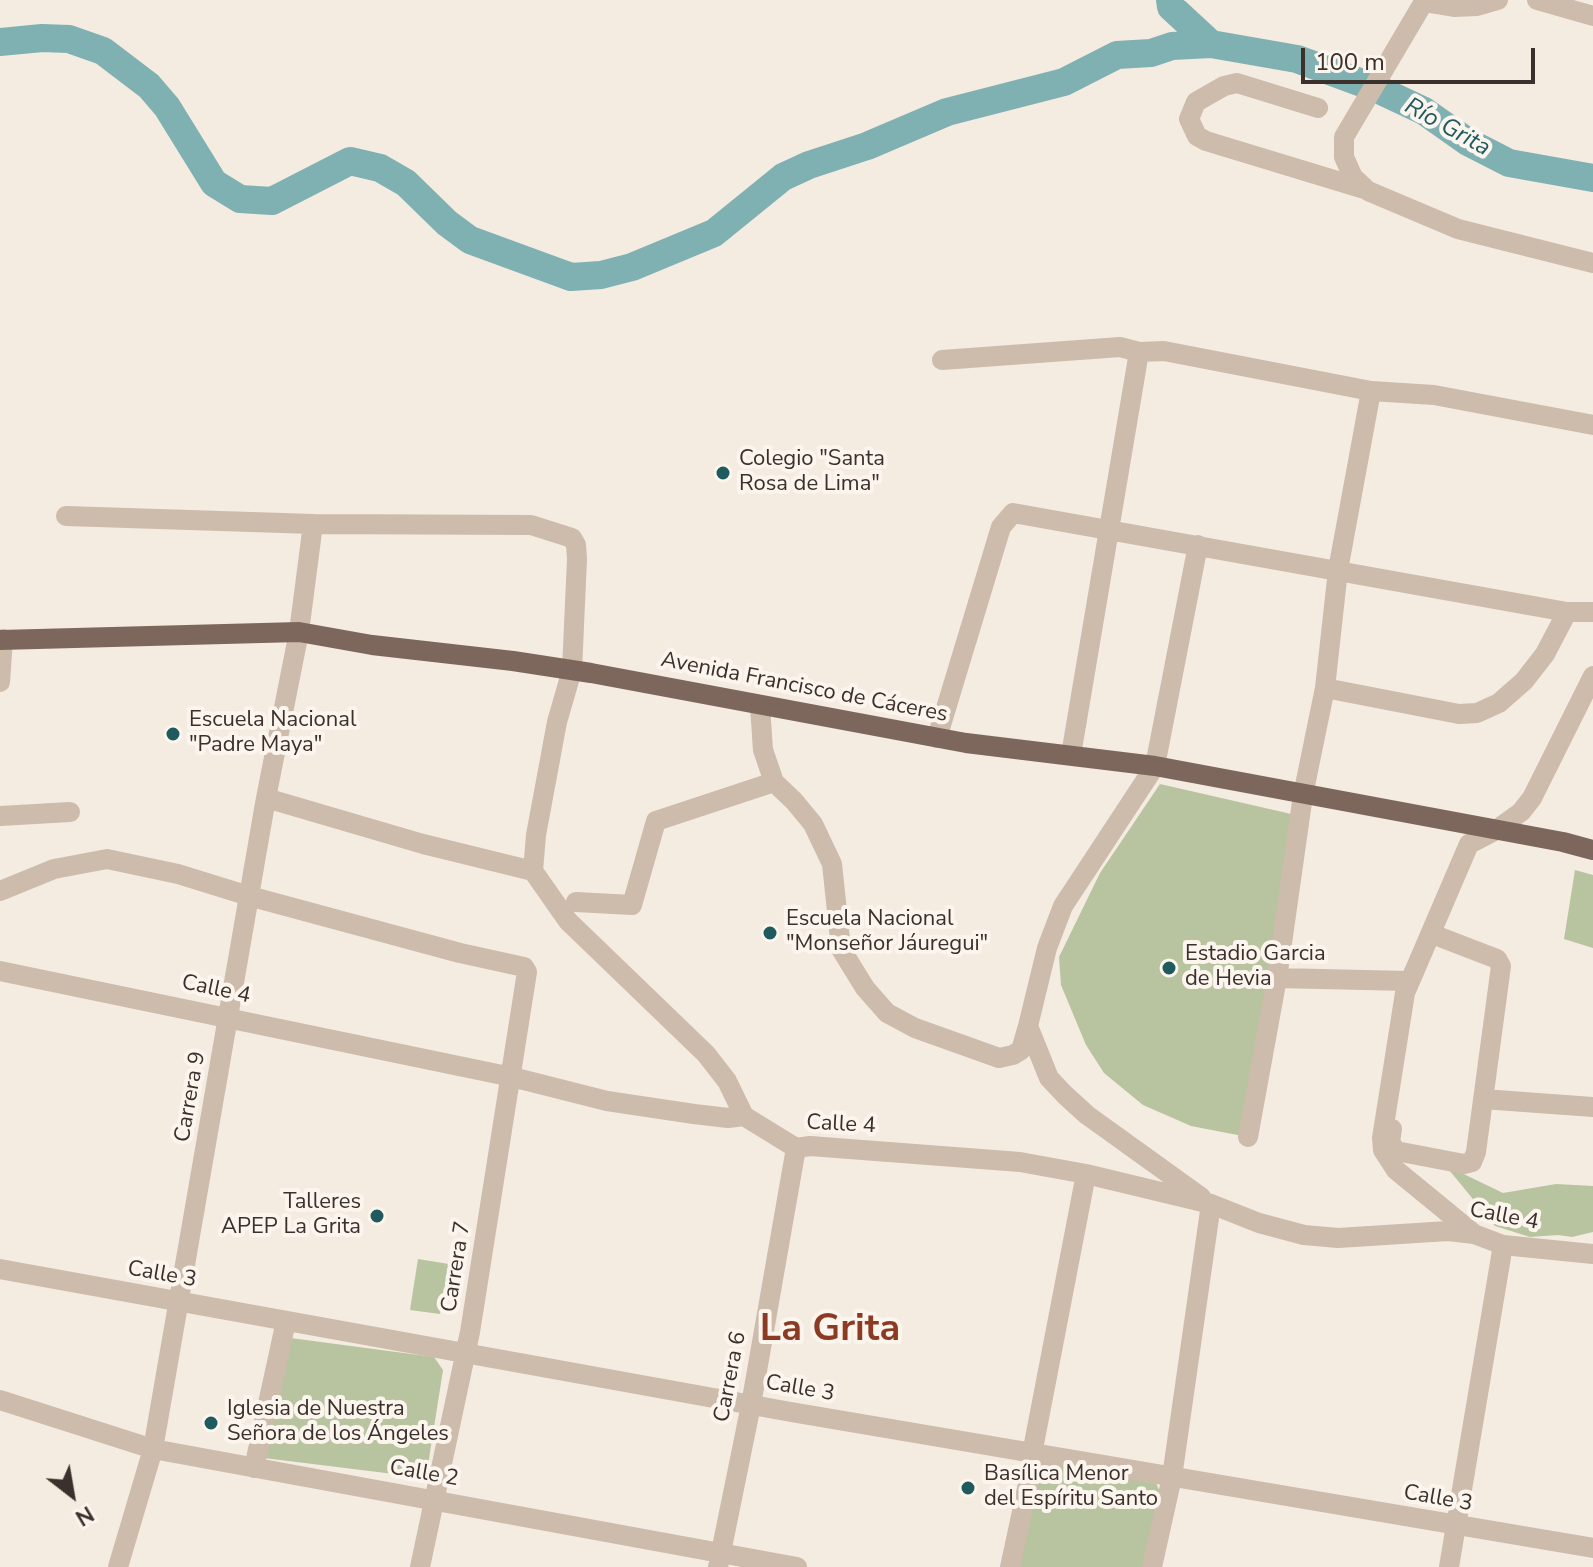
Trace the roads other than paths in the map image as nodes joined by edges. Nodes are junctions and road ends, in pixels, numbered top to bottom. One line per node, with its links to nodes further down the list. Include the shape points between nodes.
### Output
1 (1498, 0): 3 (street, via 1477,6)
2 (1537, 0): 4 (street)
3 (1422, 5): 6 (street, via 1344,137 1343,152 1353,177)
4 (1593, 16)
5 (1318, 108): 6 (street, via 1237,83 1202,97 1189,119 1197,136 1206,141)
6 (1368, 191): 7 (street, via 1458,229)
7 (1593, 263)
8 (1139, 352): 9 (street, via 1120,347); 10 (street, via 1164,351); 14 (street)
9 (942, 360)
10 (1371, 391): 11 (street, via 1434,395); 16 (street)
11 (1593, 425)
12 (66, 516): 13 (street)
13 (313, 524): 19 (street, Carrera 9); 21 (street, via 531,525 572,538 577,559)
14 (1110, 529): 15 (street); 26 (street, via 1013,513 1001,527); 27 (street)
15 (1198, 545): 16 (street); 28 (street)
16 (1338, 570): 17 (street); 24 (street)
17 (1567, 612): 18 (street); 24 (street, via 1524,681 1499,703 1477,713)
18 (1593, 612)
19 (299, 632): 20 (main road, Avenida Francisco de Cáceres); 21 (main road, Avenida Francisco de Cáceres); 31 (street, Carrera 9)
20 (1, 640): 23 (street)
21 (572, 670): 25 (main road, Avenida Francisco de Cáceres); 36 (street, via 557,722)
22 (1593, 676): 34 (street, via 1532,798)
23 (0, 682)
24 (1325, 688): 30 (street)
25 (760, 706): 26 (main road, Avenida Francisco de Cáceres); 29 (street, via 763,750)
26 (937, 738): 27 (main road, Avenida Francisco de Cáceres)
27 (1071, 755): 28 (main road, Avenida Francisco de Cáceres)
28 (1155, 766): 30 (main road, Avenida Francisco de Cáceres); 45 (street, via 1063,906)
29 (774, 782): 39 (street, via 656,821 632,905); 45 (street, via 813,824 825,848 832,864 841,949 887,1013 999,1058 1021,1050)
30 (1303, 795): 34 (main road, Avenida Francisco de Cáceres); 42 (street)
31 (266, 798): 36 (street); 38 (street, Carrera 9)
32 (70, 812): 33 (street)
33 (0, 816)
34 (1496, 830): 35 (main road, Avenida Francisco de Cáceres); 40 (street, via 1469,844)
35 (1593, 850)
36 (533, 871): 49 (street, via 568,921 706,1054)
37 (0, 891): 38 (street, via 54,869 107,859)
38 (249, 896): 44 (street, Carrera 9); 46 (street, Carrera 7, via 524,967)
39 (576, 902)
40 (1436, 935): 43 (street); 47 (street, via 1497,959 1501,966); 47 (street, via 1413,990 1392,1147 1472,1162)
41 (0, 971): 44 (street, Calle 4)
42 (1277, 978): 43 (street); 50 (street)
43 (1408, 981): 54 (street, via 1383,1150 1396,1170)
44 (228, 1017): 46 (street, Calle 4); 58 (street, Carrera 9)
45 (1028, 1026): 53 (street, via 1049,1078 1065,1095)
46 (512, 1077): 49 (street, Calle 4, via 641,1107); 60 (street, Carrera 7)
47 (1483, 1099): 48 (street)
48 (1593, 1107)
49 (744, 1116): 51 (street, Calle 4)
50 (1248, 1137)
51 (796, 1148): 52 (street, Calle 4, via 1020,1162); 62 (street, Carrera 6)
52 (1086, 1174): 53 (street, Calle 4); 64 (street)
53 (1211, 1204): 54 (street, Calle 4, via 1304,1235); 66 (street)
54 (1474, 1234): 55 (street, Calle 4)
55 (1503, 1245): 56 (street, Calle 4); 68 (street)
56 (1593, 1254)
57 (0, 1269): 58 (street, Calle 3)
58 (180, 1303): 59 (street, Calle 3); 63 (street, Carrera 9)
59 (286, 1321): 60 (street, Calle 3); 65 (street)
60 (467, 1352): 62 (street, Calle 3); 67 (street, Carrera 7)
61 (0, 1400): 63 (street, Calle 2)
62 (751, 1405): 64 (street, Calle 3); 70 (street, Carrera 6)
63 (153, 1449): 65 (street, Calle 2); 71 (street, Carrera 9)
64 (1032, 1454): 66 (street, Calle 3); 74 (street)
65 (254, 1468): 67 (street, Calle 2)
66 (1172, 1477): 68 (street, Calle 3); 75 (street)
67 (433, 1501): 70 (street, Calle 2); 72 (street, Carrera 7)
68 (1457, 1527): 69 (street, Calle 3); 76 (street)
69 (1593, 1548)
70 (719, 1560): 73 (street, Calle 2)
71 (118, 1567)
72 (420, 1567)
73 (797, 1567)
74 (1010, 1567)
75 (1152, 1567)
76 (1449, 1567)

